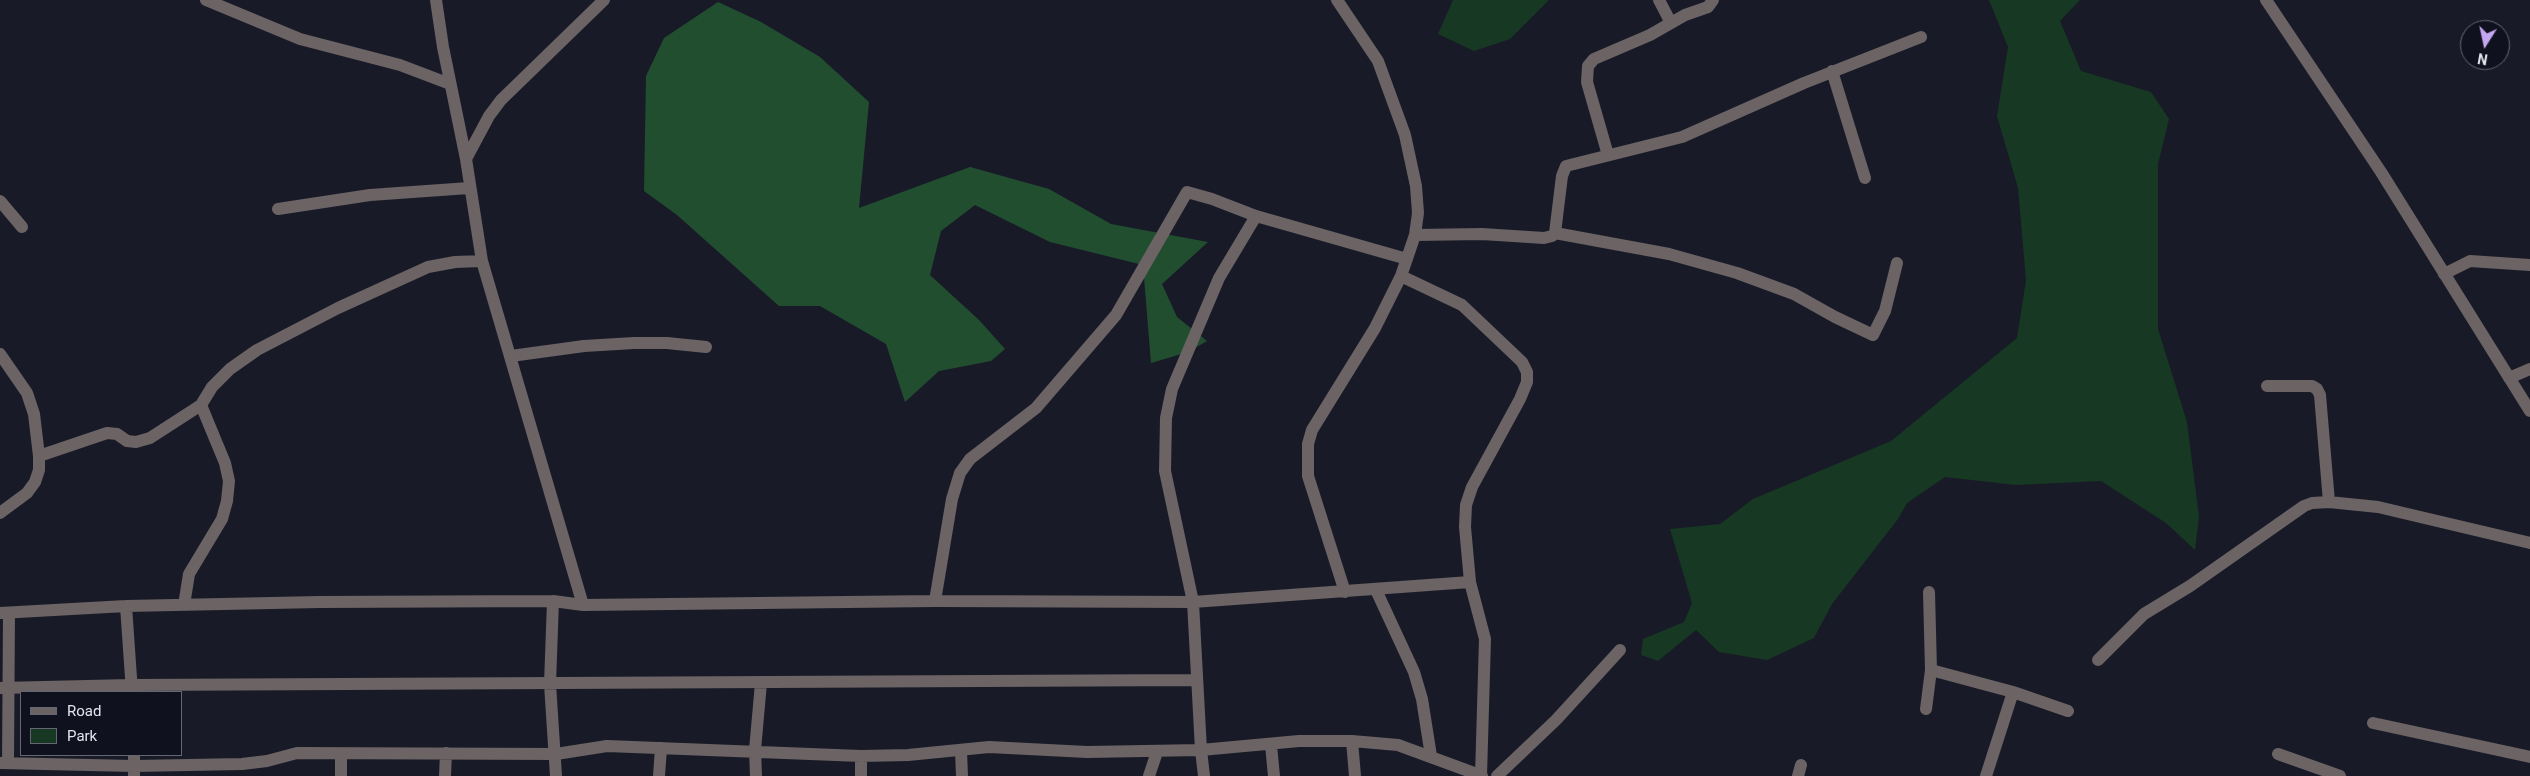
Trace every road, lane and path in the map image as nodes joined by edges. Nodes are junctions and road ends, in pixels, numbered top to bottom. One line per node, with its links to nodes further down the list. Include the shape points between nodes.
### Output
1 (206, 0): 11 (street, via 300,39 400,65)
2 (436, 0): 11 (street)
3 (604, 0): 13 (street, via 501,100)
4 (1337, 0): 21 (street, via 1378,61 1405,135 1416,186 1418,213)
5 (1659, 0): 8 (street)
6 (1713, 0): 8 (street, via 1708,7)
7 (2266, 0): 26 (street, via 2381,172)
8 (1671, 23): 12 (street, via 1594,59 1588,66 1587,82)
9 (1921, 37): 10 (street)
10 (1832, 71): 12 (street, via 1682,136); 14 (street)
11 (450, 84): 13 (street)
12 (1608, 155): 20 (street, via 1566,166)
13 (466, 159): 15 (street)
14 (1866, 178)
15 (469, 188): 17 (street, via 370,195); 23 (street)
16 (0, 201): 19 (street)
17 (278, 209)
18 (1256, 216): 22 (street); 45 (street, via 1192,192 1182,196 1116,314 1036,408 970,459 960,473 952,499); 46 (street, via 1219,278 1172,389 1166,418 1165,471)
19 (22, 227)
20 (1555, 233): 21 (street, via 1544,238 1482,234); 24 (street, via 1668,254 1737,272 1794,294 1834,318 1873,335 1885,311)
21 (1415, 235): 22 (street)
22 (1407, 259): 27 (street)
23 (482, 261): 30 (street); 34 (street, via 428,267 338,308 257,350 230,369 212,387)
24 (1897, 263)
25 (2530, 265): 26 (street, via 2470,261)
26 (2444, 274): 32 (street)
27 (1401, 276): 40 (street, via 1462,305 1522,362 1527,372 1527,382 1520,398 1472,486 1466,505); 42 (street, via 1375,328 1312,430 1308,444 1308,476)
28 (706, 347): 30 (street, via 634,343)
29 (0, 354): 36 (street, via 27,393 34,414)
30 (511, 356): 48 (street)
31 (2530, 370): 32 (street)
32 (2509, 378): 35 (street)
33 (2267, 386): 37 (street, via 2312,386 2317,389)
34 (201, 405): 36 (street, via 150,438 127,441 107,432); 47 (street, via 229,481 222,519 189,574)
35 (2530, 411)
36 (38, 456): 38 (street, via 35,482 27,493)
37 (2329, 502): 39 (street, via 2378,507); 52 (street, via 2319,501 2304,506 2190,586 2144,614)
38 (0, 513)
39 (2530, 543)
40 (1470, 582): 41 (street); 92 (street, via 1485,639)
41 (1376, 590): 42 (street); 75 (street, via 1414,672 1422,698)
42 (1345, 592): 46 (street)
43 (1929, 592): 53 (street)
44 (553, 600): 47 (street); 48 (street); 56 (street)
45 (935, 601): 46 (street); 48 (street)
46 (1192, 602): 54 (street)
47 (184, 605): 49 (street)
48 (583, 605)
49 (126, 606): 50 (street); 58 (street)
50 (4, 613): 57 (street)
51 (1620, 650): 93 (street, via 1556,720)
52 (2098, 660)
53 (1931, 670): 59 (street); 60 (street)
54 (1196, 680): 55 (street); 67 (street)
55 (762, 683): 56 (street); 66 (street)
56 (550, 684): 58 (street); 72 (street)
57 (4, 688): 58 (street); 77 (street)
58 (132, 688)
59 (2013, 692): 61 (street); 94 (street)
60 (1926, 710)
61 (2068, 711)
62 (2373, 723): 76 (street)
63 (1352, 740): 64 (street); 75 (street, via 1398,744); 91 (street)
64 (1271, 745): 67 (street); 90 (street)
65 (661, 748): 66 (street); 72 (street, via 607,746); 84 (street)
66 (755, 750): 74 (street); 85 (street)
67 (1201, 750): 69 (street); 89 (street)
68 (962, 751): 69 (street, via 989,747); 74 (street); 87 (street)
69 (1158, 752): 88 (street)
70 (446, 753): 71 (street); 72 (street); 82 (street)
71 (340, 754): 80 (street, via 297,753); 81 (street)
72 (556, 754): 83 (street)
73 (2278, 754): 95 (street)
74 (861, 756): 86 (street)
75 (1431, 756): 92 (street)
76 (2530, 757)
77 (4, 763): 79 (street)
78 (134, 766): 79 (street); 80 (street)
79 (33, 770)
80 (243, 770)
81 (341, 776)
82 (445, 776)
83 (556, 776)
84 (660, 776)
85 (756, 776)
86 (861, 776)
87 (962, 776)
88 (1149, 776)
89 (1204, 776)
90 (1274, 776)
91 (1355, 776)
92 (1481, 776)
93 (1497, 776)
94 (1986, 776)
95 (2340, 776)

